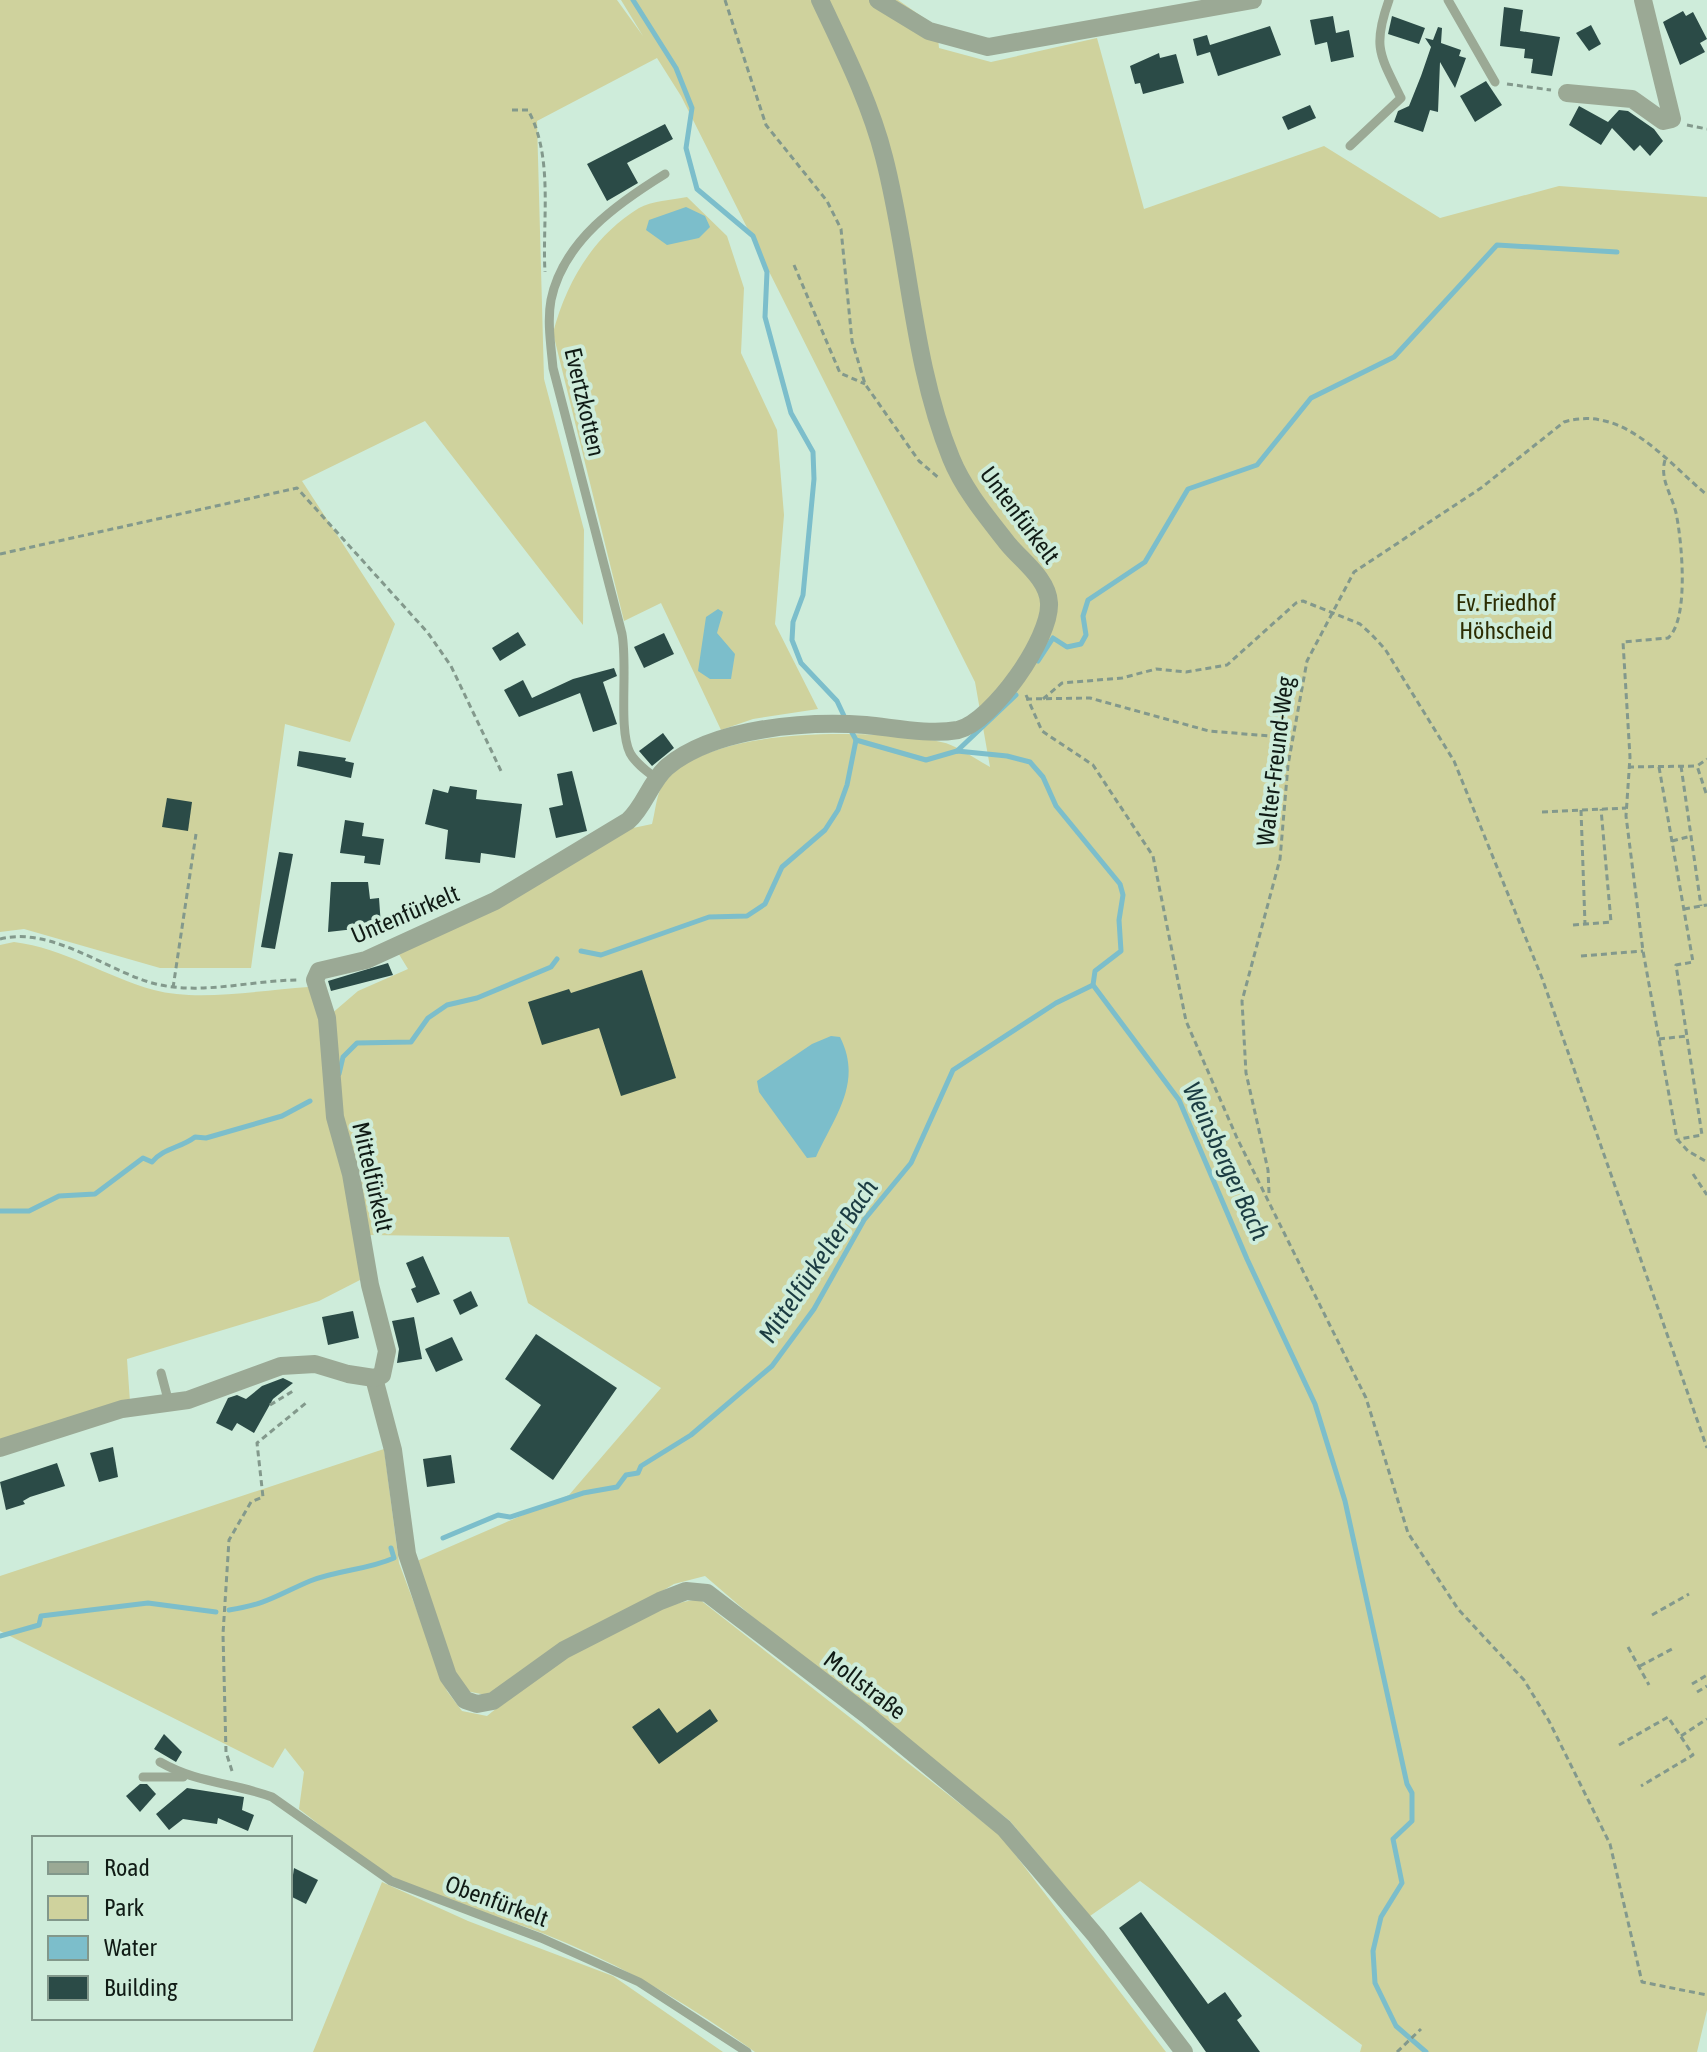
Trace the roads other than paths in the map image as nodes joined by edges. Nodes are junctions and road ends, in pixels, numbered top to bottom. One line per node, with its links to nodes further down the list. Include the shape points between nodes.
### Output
1 (820, 0): 11 (street, Untenfürkelt, via 880,141 926,379 944,440 970,493 1048,594 1047,619 1019,673 992,709 964,728 943,732 829,723 767,729 710,744)
2 (878, 0): 3 (street, via 929,31 988,47)
3 (1253, 0)
4 (1389, 0): 9 (lane, via 1377,34 1401,98)
5 (1448, 0): 7 (lane)
6 (1643, 0): 8 (street, via 1672,119 1663,121 1632,99)
7 (1495, 82)
8 (1567, 93)
9 (1350, 146)
10 (665, 174): 11 (lane, Evertzkotten, via 597,222 551,299 553,368 622,634 627,672 623,731 630,752)
11 (657, 779): 12 (street, Untenfürkelt, via 628,821 548,871 384,953 325,968)
12 (315, 980): 14 (street, Mittelfürkelt, via 327,1018 335,1117 387,1351 386,1368)
13 (161, 1373): 15 (lane)
14 (374, 1378): 15 (street, via 297,1364); 21 (street, Mollstraße, via 393,1450 407,1554 448,1676 465,1700 485,1704 564,1650 660,1601 693,1591 718,1599 1004,1828 1096,1936)
15 (169, 1403): 16 (street, via 122,1409)
16 (0, 1448)
17 (160, 1762): 19 (lane)
18 (143, 1777): 19 (lane)
19 (186, 1777): 20 (lane, Obenfürkelt, via 272,1797 391,1881 639,1982)
20 (747, 2052)
21 (1184, 2052)

